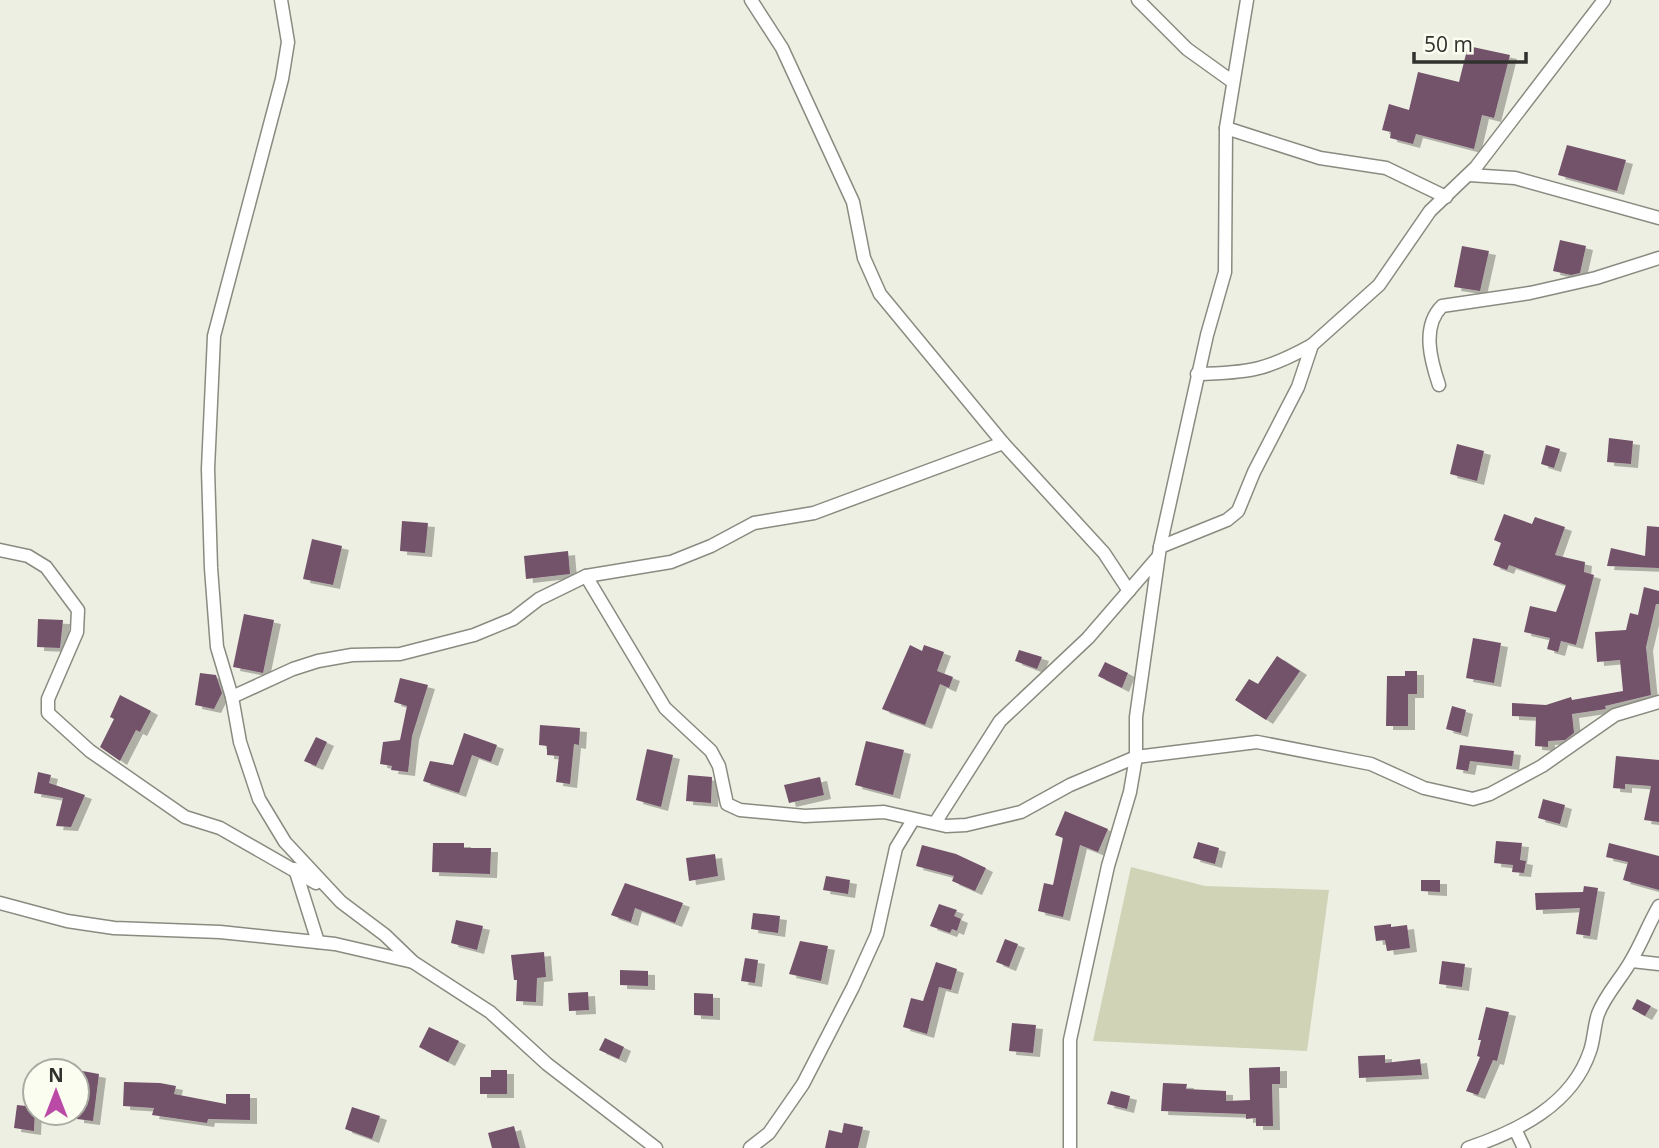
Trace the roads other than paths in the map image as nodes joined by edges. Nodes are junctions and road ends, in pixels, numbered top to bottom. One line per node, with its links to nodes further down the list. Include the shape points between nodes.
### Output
1 (281, 0): 20 (street, via 288,42 282,79 214,336 208,469 211,568 217,647)
2 (751, 0): 15 (street, via 782,48 853,202 864,258 880,294)
3 (1138, 0): 6 (street, via 1187,49)
4 (1247, 0): 6 (street)
5 (1604, 0): 8 (street)
6 (1233, 82): 7 (street)
7 (1226, 128): 9 (street, via 1320,158 1386,168); 13 (street, via 1225,272)
8 (1469, 175): 9 (street); 10 (street, via 1515,178)
9 (1446, 197): 12 (street, via 1430,211 1379,285)
10 (1659, 218)
11 (1659, 258): 14 (street, via 1530,293 1442,306 1430,325 1432,365)
12 (1312, 345): 13 (street, via 1274,366 1244,373); 17 (street, via 1298,387 1238,511)
13 (1197, 374): 17 (street)
14 (1439, 385)
15 (1003, 443): 18 (street, via 814,513 754,523 671,562); 19 (street, via 1104,553)
16 (0, 550): 26 (street, via 28,556 46,566 78,610 77,632 48,699 48,713 90,751 185,817 220,828)
17 (1159, 552): 19 (street); 22 (street, via 1136,717)
18 (586, 576): 20 (street, via 539,599 513,620 474,635 400,654 318,661); 23 (street, via 665,708 712,751 731,807 805,816 884,812)
19 (1129, 591): 24 (street, via 1088,638 999,721)
20 (232, 697): 25 (street, via 240,742 259,799)
21 (1659, 702): 22 (street, via 1615,715 1542,766 1473,799 1424,788 1378,766 1268,742)
22 (1136, 757): 24 (street, via 1006,818 966,825); 39 (street, via 1070,1040)
23 (913, 820): 24 (street); 38 (street, via 896,848 877,934 853,987 803,1084 769,1133)
24 (935, 823)
25 (285, 842): 26 (street); 27 (street)
26 (297, 872): 27 (street); 31 (street)
27 (326, 888): 30 (street)
28 (0, 903): 31 (street, via 114,928 220,932)
29 (1659, 906): 33 (street)
30 (385, 934): 32 (street); 34 (street)
31 (318, 943): 32 (street)
32 (363, 949): 34 (street)
33 (1632, 961): 35 (street); 36 (street, via 1598,1015 1590,1052 1575,1084 1562,1100)
34 (414, 962): 37 (street, via 489,1012 547,1064)
35 (1659, 964)
36 (1516, 1129): 40 (street); 41 (street)
37 (656, 1148)
38 (750, 1148)
39 (1070, 1148)
40 (1468, 1148)
41 (1524, 1148)

